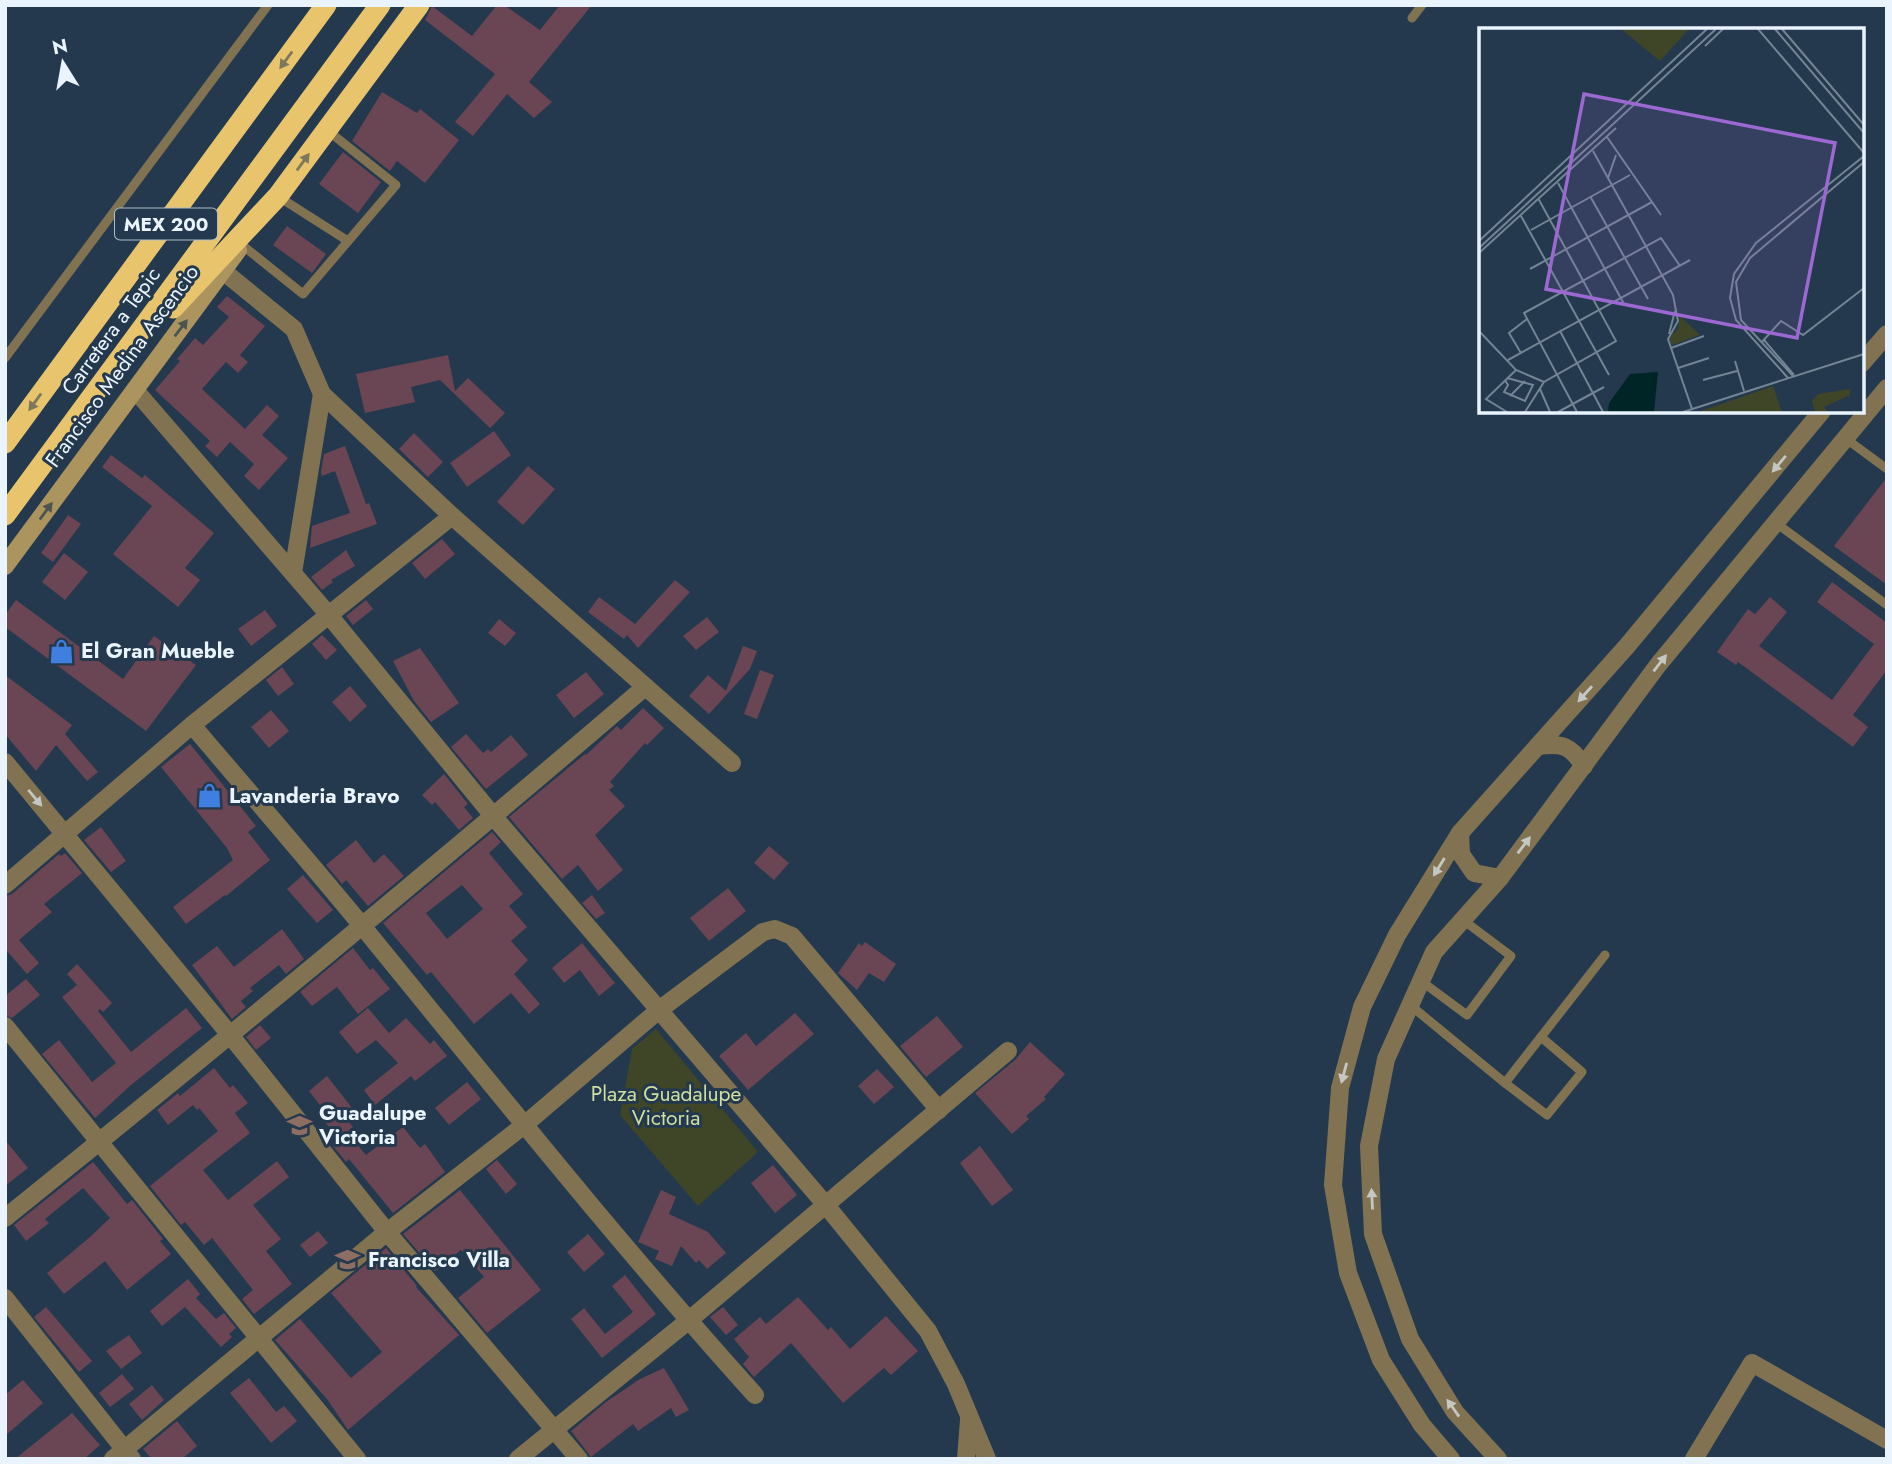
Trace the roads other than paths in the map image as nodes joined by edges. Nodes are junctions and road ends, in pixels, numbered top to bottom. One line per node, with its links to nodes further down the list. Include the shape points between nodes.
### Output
1 (268, 5): 13 (lane)
2 (326, 5): 21 (highway, Carretera a Tepic / MEX 200, one-way to 21)
3 (380, 5): 15 (highway, Carretera a Tepic / MEX 200)
4 (419, 5): 7 (highway, Francisco Medina Ascencio)
5 (1422, 5): 6 (lane)
6 (1412, 18)
7 (327, 130): 8 (highway, Francisco Medina Ascencio, one-way to 7); 9 (lane, via 396,185)
8 (278, 196): 9 (lane); 10 (main road, Francisco Medina Ascencio); 15 (highway, Francisco Medina Ascencio)
9 (348, 241): 10 (lane, via 303,294)
10 (242, 245): 11 (main road, Francisco Medina Ascencio)
11 (223, 271): 17 (main road, Francisco Medina Ascencio, one-way to 11); 18 (street, via 294,329)
12 (1887, 334): 14 (street)
13 (5, 358)
14 (1864, 361)
15 (109, 375): 23 (highway, Carretera a Tepic / MEX 200)
16 (1887, 388): 20 (street)
17 (135, 390): 26 (main road, Francisco Medina Ascencio, one-way to 17); 27 (street)
18 (322, 394): 24 (street); 27 (street)
19 (1820, 413): 32 (street, one-way to 32)
20 (1846, 438): 22 (lane); 25 (street)
21 (5, 443)
22 (1887, 468)
23 (5, 515)
24 (452, 516): 29 (street); 30 (street)
25 (1776, 523): 28 (lane); 35 (street, one-way to 25, via 1658,665)
26 (5, 566)
27 (293, 573): 29 (street)
28 (1887, 605)
29 (328, 614): 31 (street); 36 (street)
30 (645, 687): 34 (street); 36 (street)
31 (192, 724): 38 (street); 42 (street)
32 (1538, 746): 35 (street, via 1569,747); 37 (street)
33 (5, 762): 38 (street, one-way to 38)
34 (732, 763)
35 (1584, 766): 39 (street, one-way to 35)
36 (494, 817): 42 (street); 46 (street)
37 (1460, 833): 39 (street, via 1461,854 1474,873); 71 (street, one-way to 71, via 1397,935 1362,1007 1340,1088 1333,1185 1348,1273 1381,1360 1422,1425)
38 (66, 834): 40 (street); 48 (street)
39 (1500, 878): 41 (street)
40 (5, 886)
41 (1463, 920): 44 (street, via 1434,952); 44 (lane, via 1511,956 1467,1015)
42 (361, 925): 48 (street); 53 (street)
43 (1605, 955): 49 (lane)
44 (1421, 981): 45 (street)
45 (1410, 1005): 51 (lane); 72 (street, one-way to 45, via 1455,1412 1410,1339 1373,1234 1369,1146 1386,1059)
46 (659, 1010): 52 (street, via 763,932 775,929 792,936); 53 (street); 55 (street)
47 (5, 1026): 54 (street)
48 (231, 1036): 54 (street); 57 (street)
49 (1541, 1037): 51 (lane); 51 (lane, via 1582,1072 1548,1115)
50 (1008, 1051): 52 (street)
51 (1505, 1083)
52 (939, 1110): 55 (street)
53 (523, 1126): 57 (street); 59 (street)
54 (99, 1143): 56 (street); 60 (street)
55 (825, 1204): 59 (street); 62 (street, via 928,1331)
56 (5, 1217)
57 (387, 1232): 60 (street); 63 (street)
58 (5, 1298): 65 (street)
59 (688, 1321): 61 (street); 63 (street)
60 (259, 1339): 65 (street); 66 (street)
61 (755, 1395)
62 (969, 1414): 69 (street); 70 (street)
63 (554, 1431): 67 (street); 68 (street)
64 (1887, 1440): 73 (street, via 1752,1363)
65 (123, 1456)
66 (357, 1459)
67 (518, 1459)
68 (579, 1459)
69 (967, 1459)
70 (987, 1459)
71 (1451, 1459)
72 (1498, 1459)
73 (1694, 1459)

